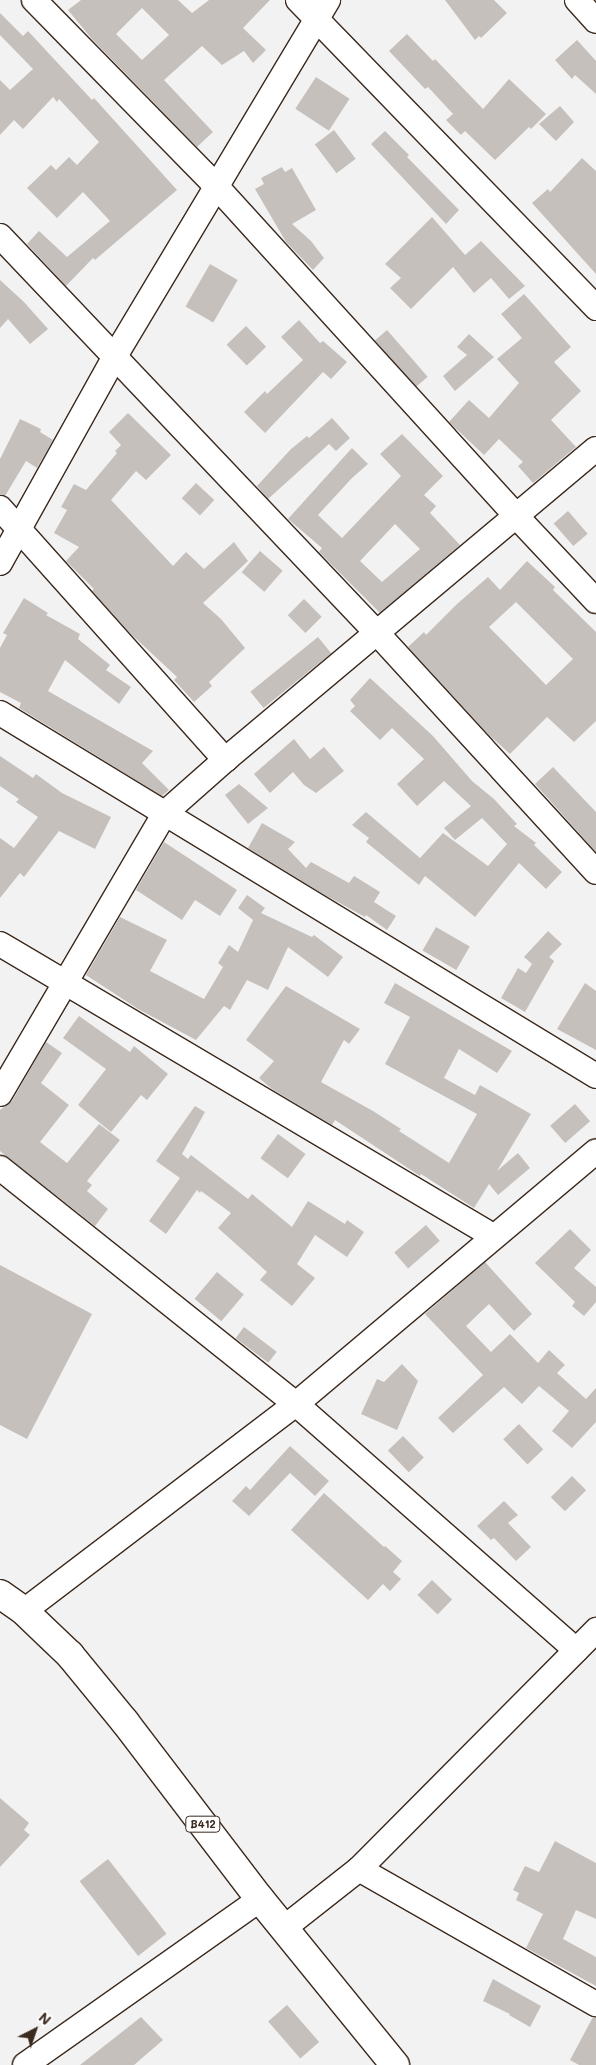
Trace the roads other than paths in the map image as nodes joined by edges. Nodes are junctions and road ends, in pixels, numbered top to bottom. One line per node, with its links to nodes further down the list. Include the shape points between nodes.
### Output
1 (34, 0): 6 (street)
2 (298, 0): 4 (street)
3 (577, 0): 5 (street)
4 (322, 10): 6 (street); 8 (street)
5 (596, 21)
6 (216, 187): 9 (street); 12 (street)
7 (0, 236): 9 (street)
8 (596, 308)
9 (116, 356): 13 (street); 16 (street)
10 (596, 449): 12 (street)
11 (0, 508): 13 (street)
12 (517, 517): 15 (street); 16 (street)
13 (18, 527): 14 (street); 18 (street)
14 (0, 563)
15 (596, 601)
16 (377, 633): 18 (street); 20 (street)
17 (0, 713): 19 (street)
18 (225, 760): 19 (street)
19 (165, 813): 22 (street); 23 (street)
20 (596, 872)
21 (0, 944): 22 (street)
22 (65, 983): 24 (street); 27 (street)
23 (596, 1076)
24 (0, 1094)
25 (596, 1151): 27 (street)
26 (0, 1168): 28 (street)
27 (493, 1236): 28 (street)
28 (296, 1404): 30 (street); 32 (street)
29 (0, 1594): 30 (main road, B412)
30 (24, 1611): 34 (main road, B412, via 70,1655 125,1722)
31 (596, 1630): 32 (street)
32 (576, 1650): 33 (street)
33 (359, 1869): 35 (street); 36 (street)
34 (260, 1899): 35 (main road, B412); 37 (street)
35 (284, 1928): 38 (main road, B412)
36 (596, 2004)
37 (25, 2065)
38 (395, 2065)

